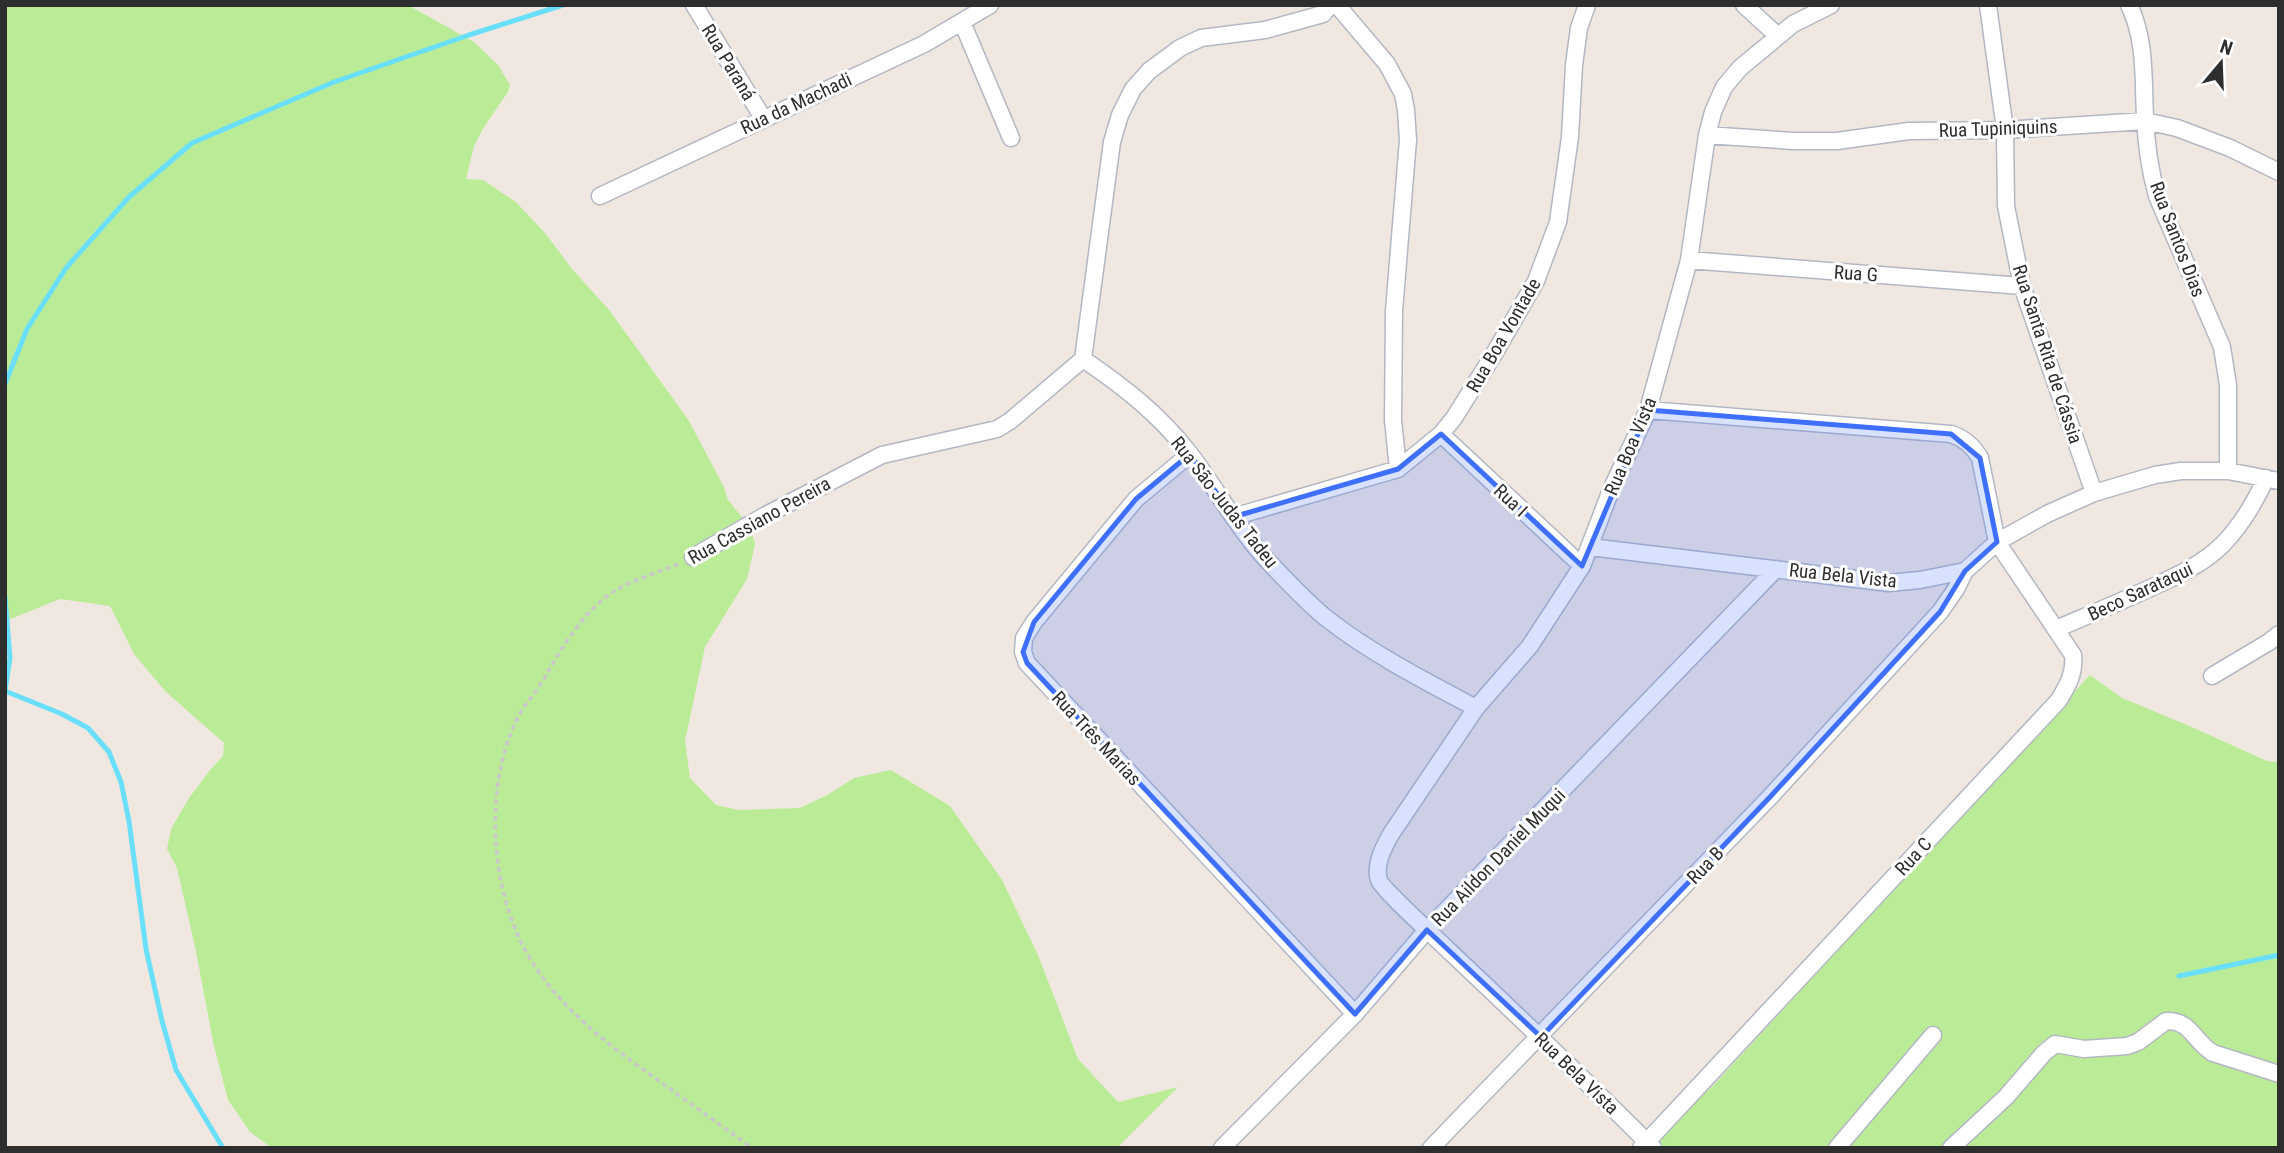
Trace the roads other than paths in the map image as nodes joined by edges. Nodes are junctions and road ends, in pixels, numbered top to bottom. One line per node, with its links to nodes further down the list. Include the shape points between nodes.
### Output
1 (694, 5): 12 (street, Rua Paraná)
2 (990, 5): 10 (street, Rua da Machadi)
3 (1329, 5): 21 (street, via 1323,14 1265,30 1191,41 1149,71 1133,89 1112,142)
4 (1337, 5): 25 (street, via 1387,64 1406,110 1408,140 1394,311 1393,420)
5 (1587, 5): 23 (street, Rua Boa Vontade, via 1574,65 1558,222 1536,281)
6 (1744, 5): 11 (street)
7 (1831, 5): 11 (street, Rua Boa Vista)
8 (1988, 5): 14 (street, Rua Santa Rita de Cássia)
9 (2129, 5): 13 (street, Rua Santos Dias, via 2142,46)
10 (962, 22): 12 (street, Rua da Machadi); 16 (street)
11 (1778, 36): 15 (street, Rua Boa Vista, via 1724,87)
12 (763, 118): 18 (street, Rua da Machadi)
13 (2145, 121): 14 (street, Rua Tupiniquins); 17 (street, Rua Tupiniquins, via 2230,148); 26 (street, Rua Santos Dias, via 2157,196 2222,348 2228,385)
14 (2005, 130): 15 (street, Rua Tupiniquins, via 1909,131 1823,141); 20 (street, Rua Santa Rita de Cássia, via 2006,206)
15 (1707, 135): 19 (street, Rua Boa Vista)
16 (1011, 138)
17 (2279, 172)
18 (600, 196)
19 (1689, 260): 20 (street, Rua G); 22 (street, Rua Boa Vista)
20 (2022, 286): 28 (street, Rua Santa Rita de Cássia)
21 (1083, 359): 24 (street, Rua São Judas Tadeu, via 1147,405); 32 (street, Rua Cassiano Pereira, via 997,429 874,458)
22 (1648, 410): 30 (street, via 1958,437 1980,458); 31 (street, Rua Boa Vista)
23 (1441, 434): 25 (street, Rua Boa Vontade); 33 (street, Rua I)
24 (1190, 454): 29 (street, Rua São Judas Tadeu); 42 (street, Rua Três Marias, via 1136,499 1034,622 1024,638 1023,652 1027,663)
25 (1398, 469): 29 (street, Rua Boa Vontade)
26 (2228, 471): 27 (street); 28 (street, via 2155,475)
27 (2272, 479): 36 (street, Beco Sarataqui, via 2222,545 2200,564)
28 (2094, 493): 30 (street)
29 (1233, 517): 39 (street, Rua São Judas Tadeu, via 1264,556 1325,617 1372,651)
30 (1997, 542): 35 (street); 36 (street, Rua C)
31 (1590, 547): 33 (street, Rua Boa Vista); 34 (street, Rua Bela Vista)
32 (693, 557)
33 (1582, 566): 39 (street, Rua Boa Vista, via 1530,646)
34 (1776, 569): 35 (street, Rua Bela Vista, via 1889,583); 41 (street, Rua Aildon Daniel Muqui)
35 (1965, 571): 44 (street, Rua B, via 1922,632)
36 (2056, 629): 46 (street, Rua C, via 2074,663 2071,680 2059,700)
37 (2279, 634): 38 (street)
38 (2212, 676)
39 (1476, 708): 40 (street, Rua Boa Vista, via 1391,834 1380,860)
40 (1379, 881): 41 (street, Rua Bela Vista)
41 (1427, 930): 42 (street, Rua Aildon Daniel Muqui); 44 (street, Rua Bela Vista)
42 (1355, 1014): 47 (street, Rua Aildon Daniel Muqui)
43 (1933, 1035): 49 (street)
44 (1541, 1037): 46 (street, Rua Bela Vista); 48 (street, Rua B)
45 (2279, 1074): 50 (street, via 2213,1053 2186,1026 2172,1021 2130,1045 2084,1049 2055,1044)
46 (1647, 1146)
47 (1222, 1148)
48 (1431, 1148)
49 (1837, 1148)
50 (1951, 1148)

